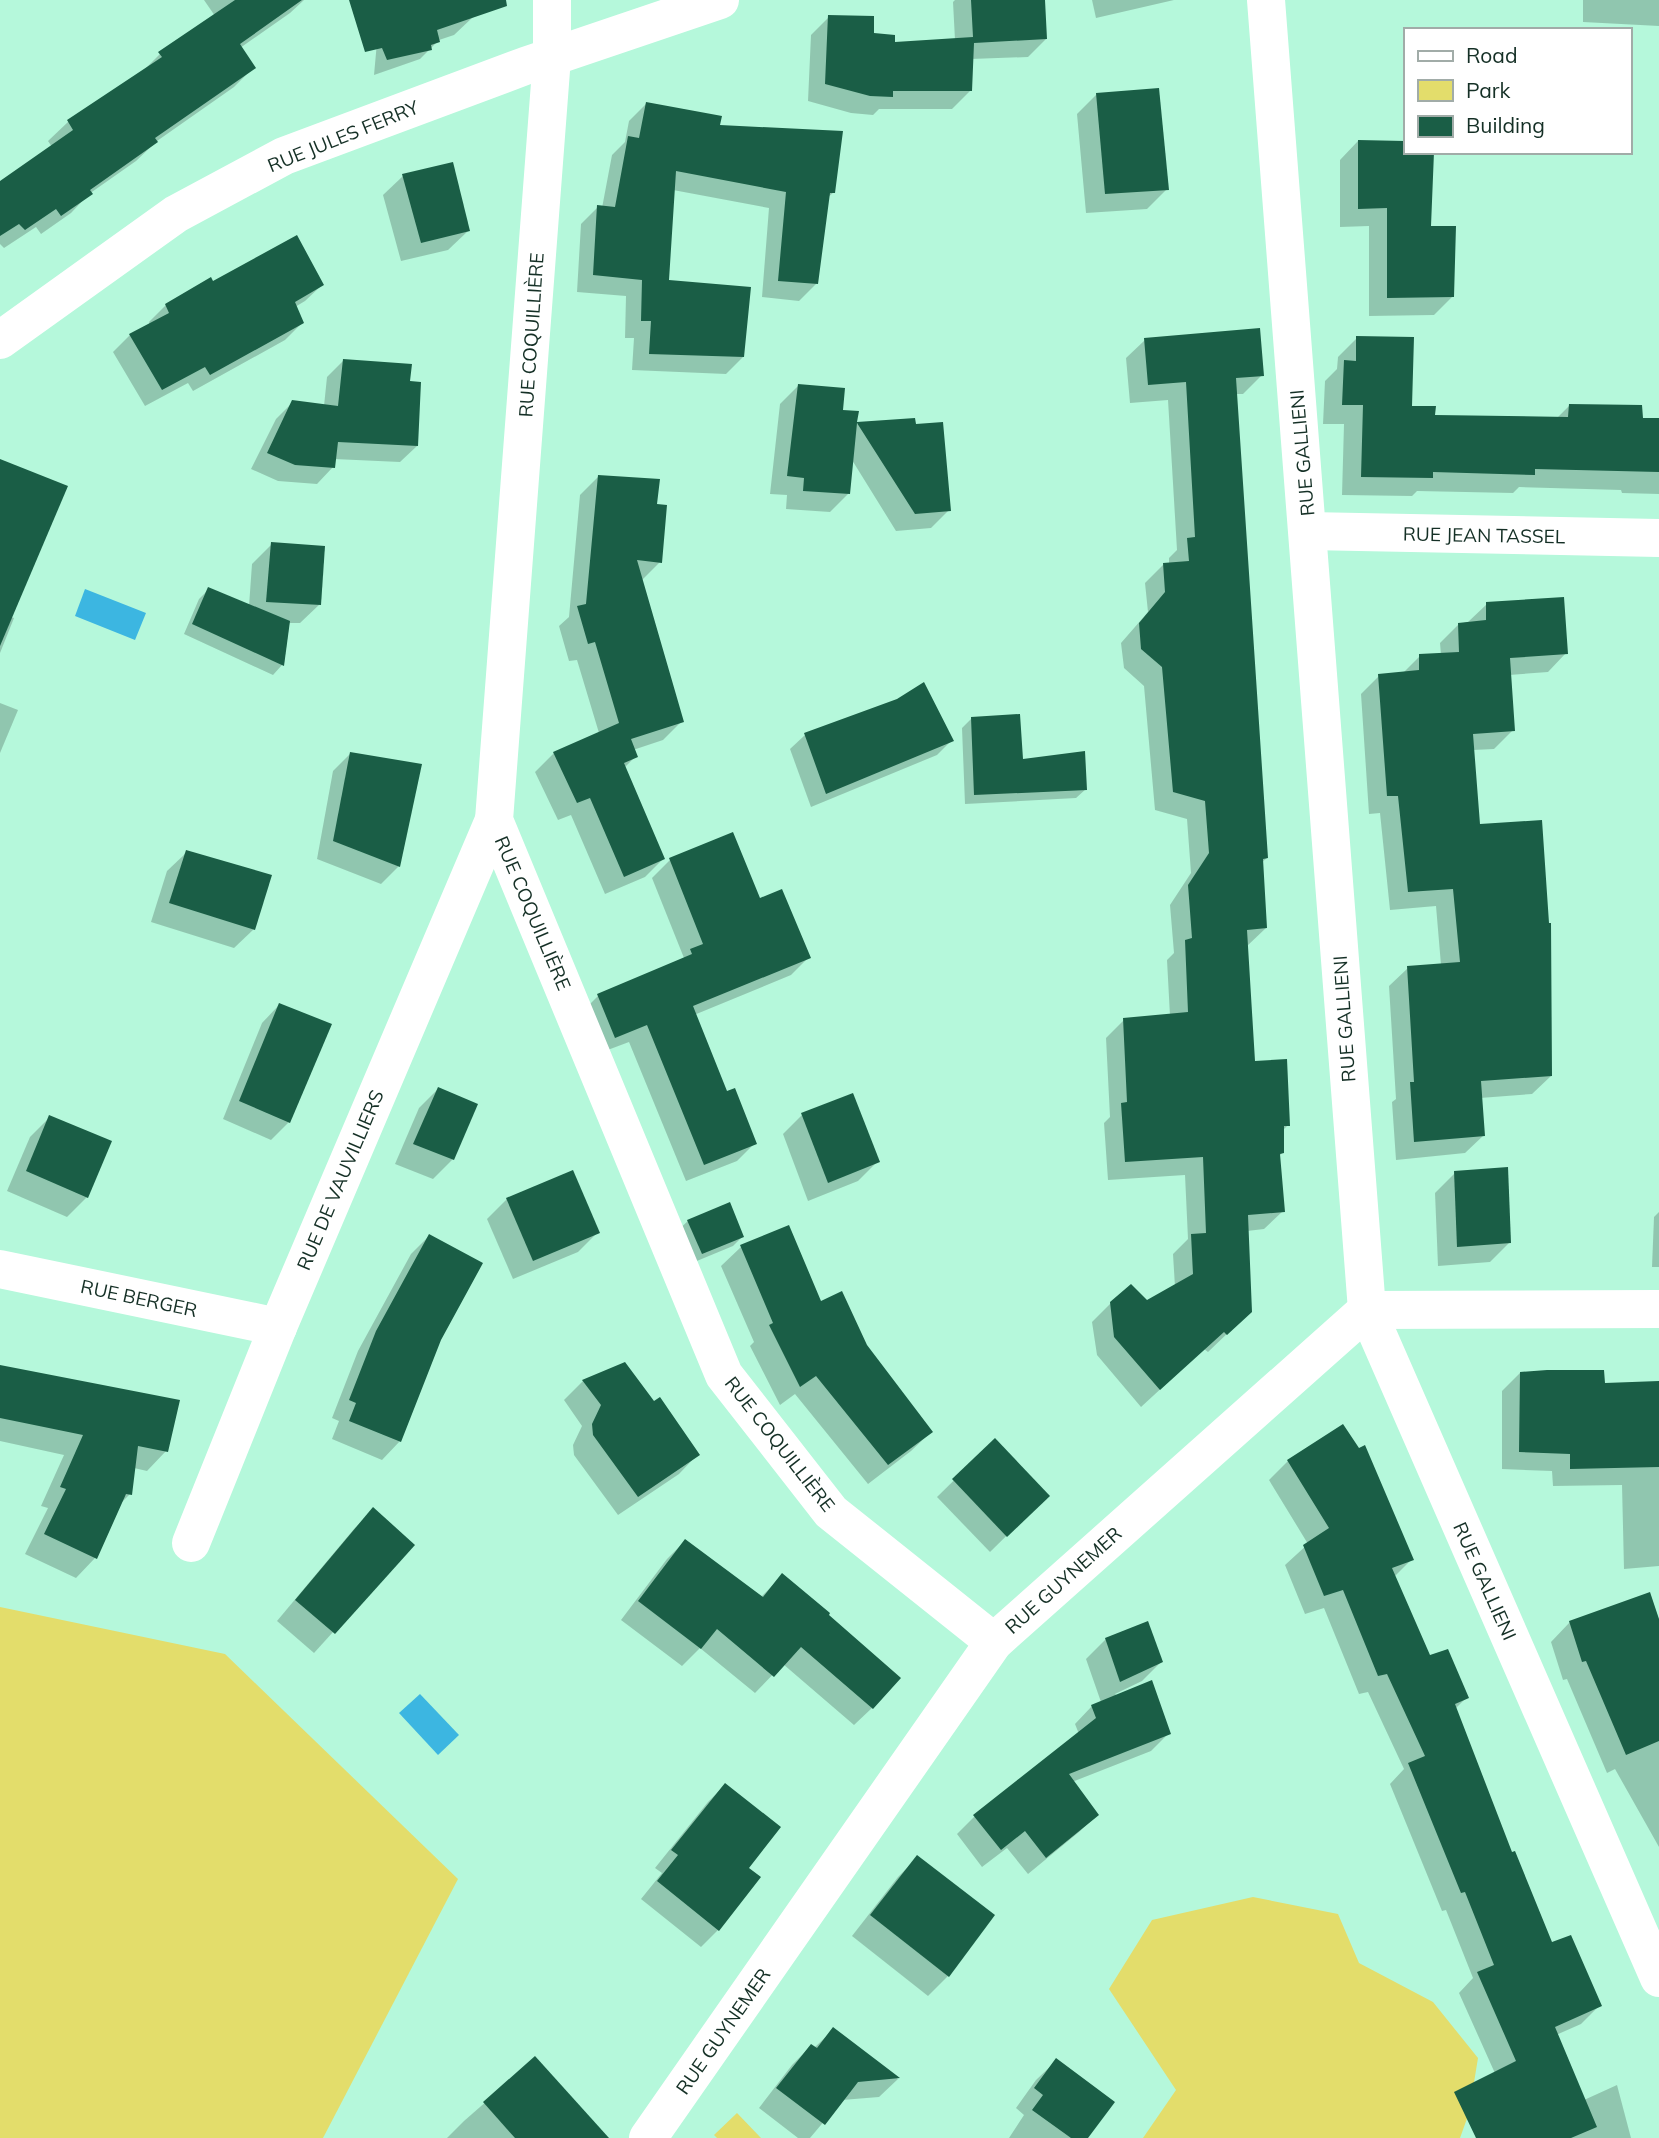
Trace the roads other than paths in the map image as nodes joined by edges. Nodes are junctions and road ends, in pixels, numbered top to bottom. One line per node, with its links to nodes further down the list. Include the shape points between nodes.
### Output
1 (552, 0): 4 (street, RUE COQUILLIÈRE)
2 (720, 0): 4 (street, RUE JULES FERRY)
3 (1266, 0): 6 (street, RUE GALLIENI)
4 (552, 57): 5 (street, RUE JULES FERRY, via 284,156 176,214); 8 (street, RUE COQUILLIÈRE)
5 (0, 340)
6 (1308, 531): 7 (street, RUE JEAN TASSEL); 10 (street, RUE GALLIENI)
7 (1659, 538)
8 (494, 820): 12 (street, RUE DE VAUVILLIERS); 14 (street, RUE COQUILLIÈRE, via 724,1375 831,1512)
9 (0, 1269): 12 (street, RUE BERGER)
10 (1367, 1310): 11 (street); 14 (street, RUE GUYNEMER); 15 (street, RUE GALLIENI)
11 (1659, 1310)
12 (278, 1327): 13 (street, RUE DE VAUVILLIERS)
13 (191, 1543)
14 (994, 1642): 16 (street, RUE GUYNEMER)
15 (1659, 1978)
16 (648, 2138)

